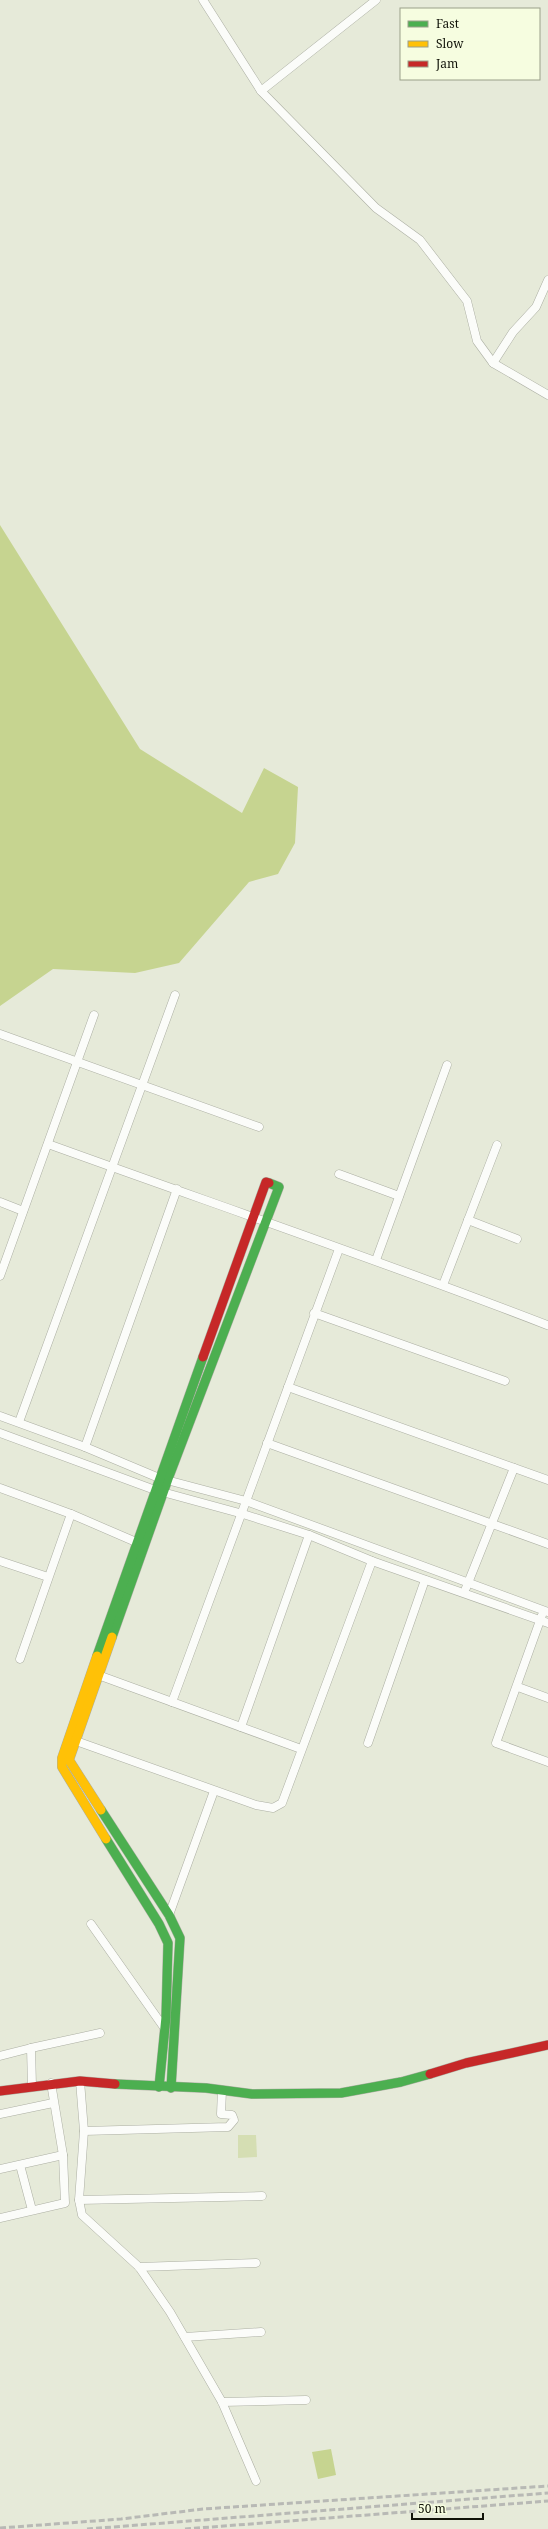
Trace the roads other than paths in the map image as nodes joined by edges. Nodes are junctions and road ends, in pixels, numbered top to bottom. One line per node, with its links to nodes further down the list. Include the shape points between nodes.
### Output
1 (203, 0): 3 (street)
2 (376, 0): 3 (street)
3 (261, 90): 5 (street, via 376,208 420,240 467,301 477,341)
4 (548, 280): 5 (street, via 536,307 513,332)
5 (493, 363): 6 (street)
6 (548, 395)
7 (175, 994): 12 (street)
8 (94, 1015): 10 (street)
9 (0, 1034): 10 (street)
10 (77, 1062): 12 (street); 14 (street)
11 (447, 1065): 19 (street)
12 (142, 1085): 13 (street); 16 (street)
13 (259, 1127)
14 (48, 1144): 16 (street); 21 (street)
15 (497, 1145): 24 (street)
16 (112, 1167): 18 (street); 35 (street)
17 (339, 1174): 19 (street)
18 (177, 1189): 22 (street); 38 (street)
19 (399, 1196): 27 (street)
20 (0, 1202): 21 (street)
21 (23, 1211): 28 (street)
22 (253, 1215): 23 (street); 23 (street, via 266,1182 279,1187); 40 (street)
23 (266, 1220): 26 (street); 40 (street)
24 (468, 1220): 25 (street); 29 (street)
25 (517, 1239)
26 (339, 1249): 27 (street); 30 (street)
27 (376, 1260): 29 (street)
28 (0, 1276)
29 (443, 1285): 31 (street)
30 (314, 1313): 32 (street); 33 (street)
31 (547, 1325)
32 (505, 1381)
33 (288, 1387): 37 (street); 39 (street)
34 (0, 1416): 35 (street)
35 (19, 1422): 38 (street)
36 (0, 1433): 43 (street)
37 (267, 1443): 44 (street); 47 (street)
38 (85, 1447): 40 (street)
39 (514, 1468): 41 (street); 47 (street)
40 (164, 1479): 43 (street); 44 (street)
41 (548, 1480)
42 (0, 1488): 45 (street)
43 (159, 1491): 46 (street); 49 (street); 61 (street)
44 (246, 1502): 46 (street); 55 (street)
45 (71, 1514): 49 (street); 53 (street)
46 (243, 1514): 48 (street); 64 (street)
47 (491, 1524): 50 (street); 55 (street)
48 (309, 1535): 52 (street); 65 (street)
49 (136, 1542): 73 (street, via 62,1758 62,1768 159,1924 168,1943)
50 (548, 1544)
51 (0, 1561): 53 (street)
52 (372, 1561): 54 (street); 68 (street)
53 (48, 1577): 60 (street)
54 (425, 1580): 56 (street); 67 (street)
55 (468, 1584): 56 (street); 57 (street)
56 (464, 1594): 58 (street)
57 (546, 1611): 58 (street)
58 (540, 1620): 59 (street); 62 (street)
59 (548, 1623)
60 (20, 1659)
61 (98, 1675): 64 (street); 66 (street)
62 (518, 1687): 63 (street); 69 (street, via 496,1743)
63 (548, 1698)
64 (172, 1702): 65 (street)
65 (241, 1727): 68 (street)
66 (76, 1741): 70 (street); 71 (street, via 70,1760)
67 (368, 1743)
68 (301, 1749): 70 (street, via 282,1803 274,1808 256,1805)
69 (548, 1762)
70 (214, 1791): 71 (street)
71 (169, 1915): 82 (street, via 180,1938)
72 (91, 1924): 73 (street)
73 (165, 2030): 81 (street)
74 (100, 2033): 76 (street)
75 (548, 2045): 83 (street, via 466,2063 401,2082 341,2093 260,2094)
76 (31, 2048): 77 (street); 80 (street)
77 (0, 2056)
78 (80, 2081): 79 (street); 81 (street); 87 (street)
79 (51, 2083): 80 (street); 85 (street)
80 (32, 2086): 84 (street)
81 (159, 2088): 82 (street)
82 (171, 2088): 83 (street)
83 (222, 2090): 87 (street, via 221,2114 231,2114 234,2120 228,2127)
84 (0, 2091)
85 (53, 2103): 86 (street); 88 (street)
86 (0, 2114)
87 (84, 2131): 92 (street)
88 (63, 2155): 89 (street); 93 (street, via 65,2202)
89 (20, 2165): 90 (street); 93 (street)
90 (0, 2169)
91 (262, 2196): 92 (street)
92 (79, 2200): 96 (street, via 80,2211 85,2218)
93 (32, 2210): 94 (street)
94 (0, 2218)
95 (256, 2263): 96 (street)
96 (139, 2267): 98 (street)
97 (261, 2332): 98 (street)
98 (185, 2337): 100 (street)
99 (306, 2400): 100 (street)
100 (222, 2402): 101 (street)
101 (256, 2482)

